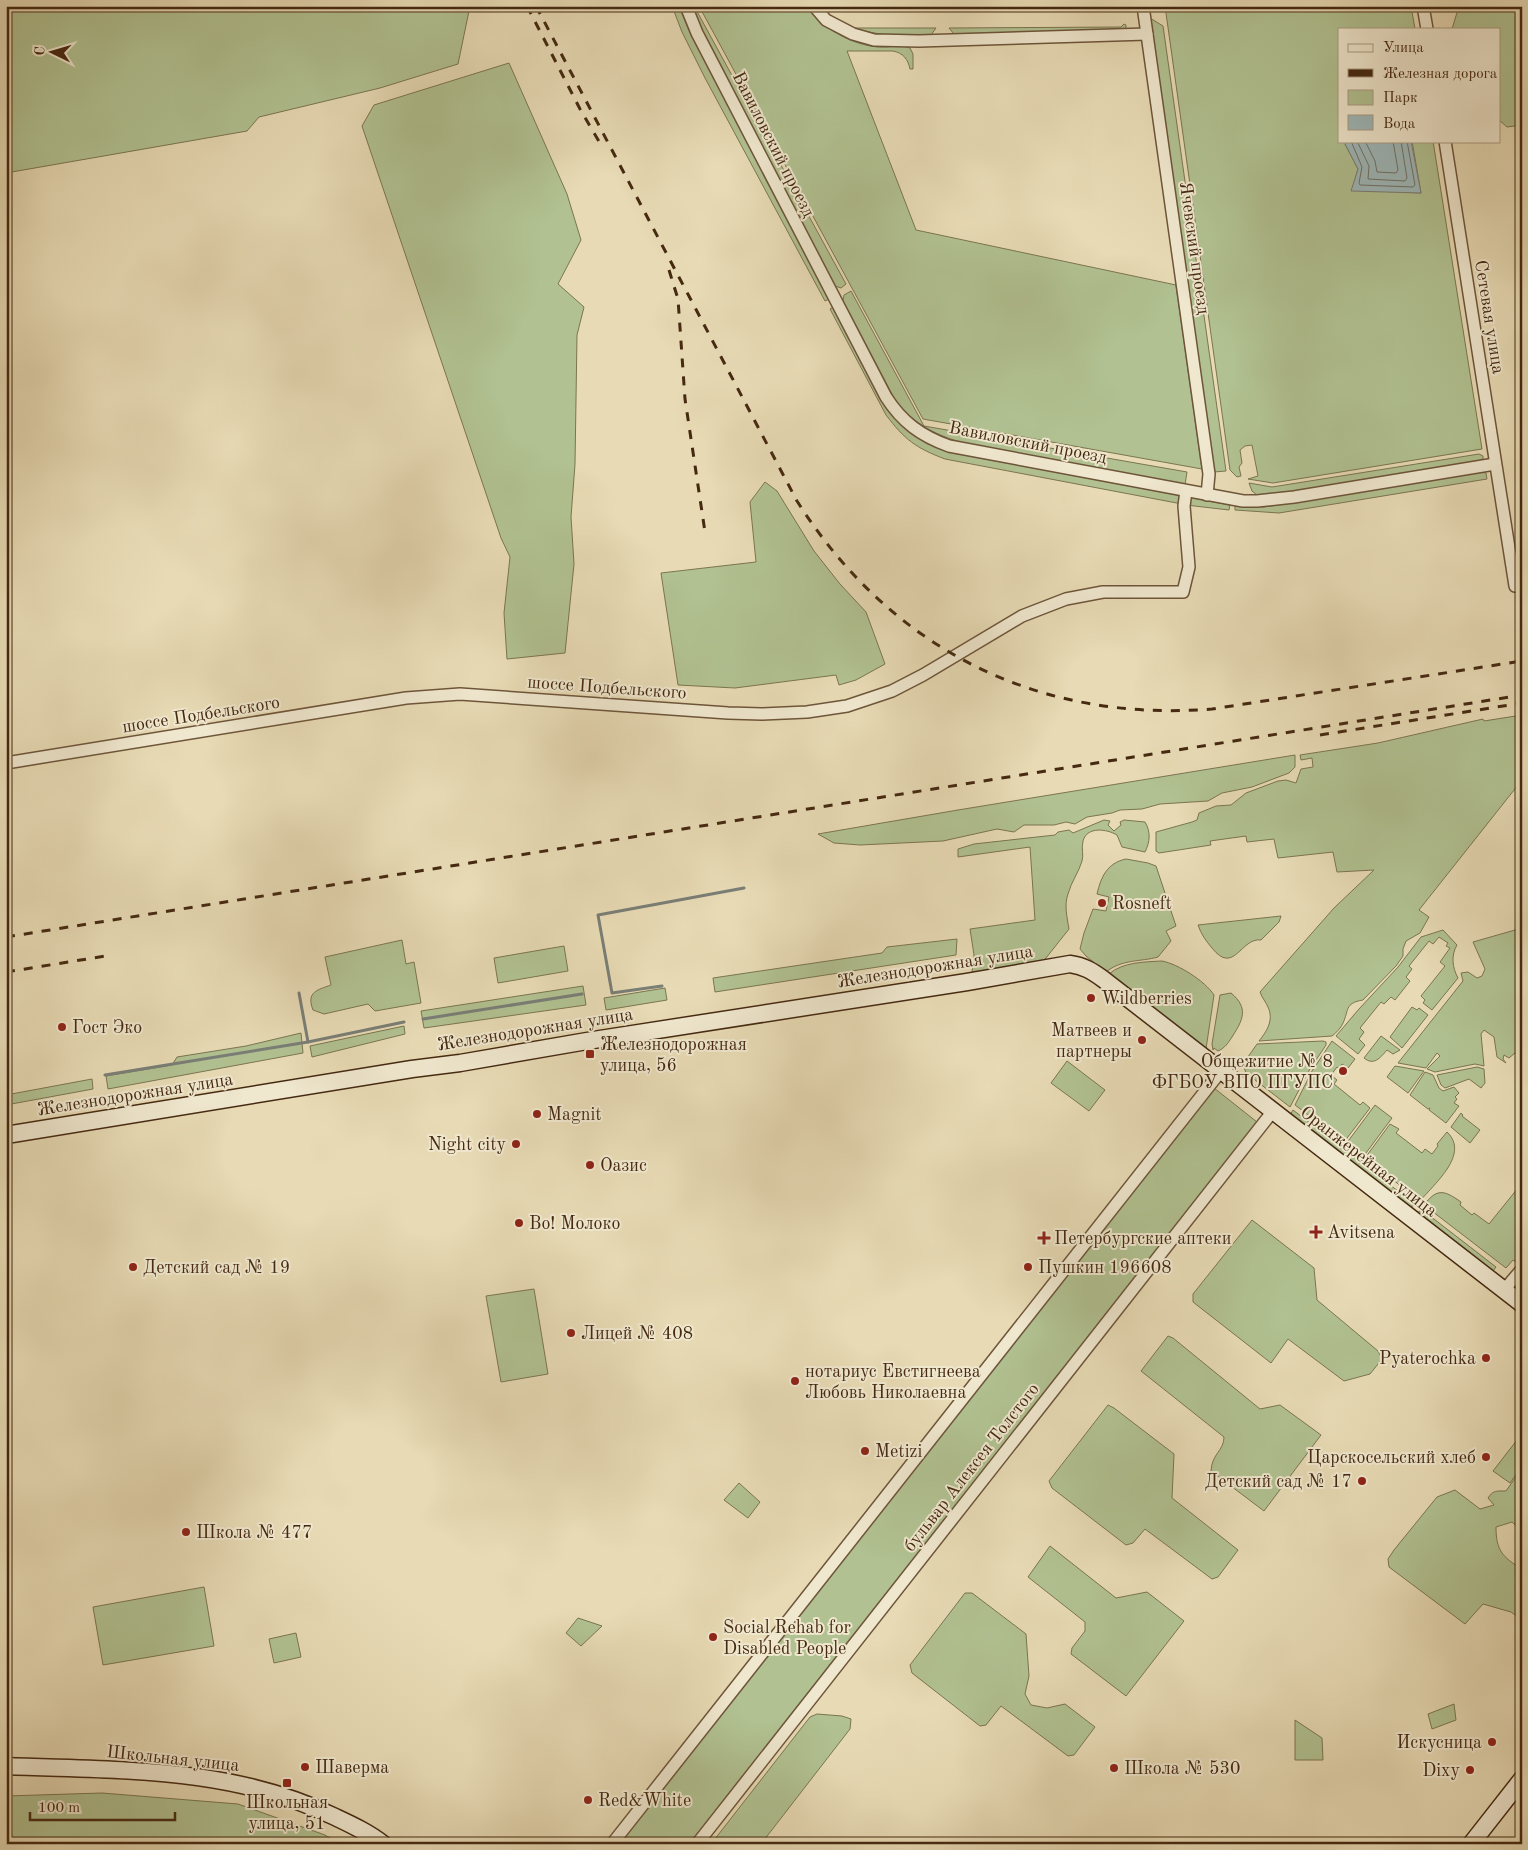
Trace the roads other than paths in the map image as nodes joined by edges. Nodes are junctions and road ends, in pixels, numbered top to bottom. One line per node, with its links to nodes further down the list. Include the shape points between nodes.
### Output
1 (686, 6): 9 (street, Вавиловский проезд, via 697,33 886,397 905,422 932,440 949,446)
2 (814, 6): 6 (street, via 826,20 838,27 874,40)
3 (1143, 6): 6 (street, Ячевский проезд)
4 (1423, 6): 5 (street)
5 (1427, 28)
6 (1147, 34): 10 (street, Ячевский проезд, via 1209,474)
7 (1445, 142): 8 (street, Сетевая улица)
8 (1495, 464): 10 (street, Вавиловский проезд, via 1257,501); 11 (street, Сетевая улица)
9 (1186, 491): 10 (street, Вавиловский проезд); 12 (street, шоссе Подбельского, via 1184,506 1189,567 1183,592 1103,592 1066,599 1022,616 892,691 826,710 728,714 460,694 406,698)
10 (1207, 495)
11 (1518, 586)
12 (6, 763)
13 (1070, 964): 14 (street, Оранжерейная улица, via 1088,968); 16 (street, Железнодорожная улица)
14 (1221, 1071): 15 (street, Оранжерейная улица); 23 (street)
15 (1272, 1111): 18 (street, Оранжерейная улица); 24 (street, бульвар Алексея Толстого)
16 (6, 1135)
17 (1522, 1269): 18 (street)
18 (1504, 1290): 19 (street, Оранжерейная улица)
19 (1522, 1304)
20 (6, 1766): 22 (street, Школьная улица, via 168,1774 239,1783 303,1803)
21 (1522, 1779): 25 (street)
22 (383, 1844)
23 (612, 1844)
24 (697, 1844)
25 (1471, 1844)

